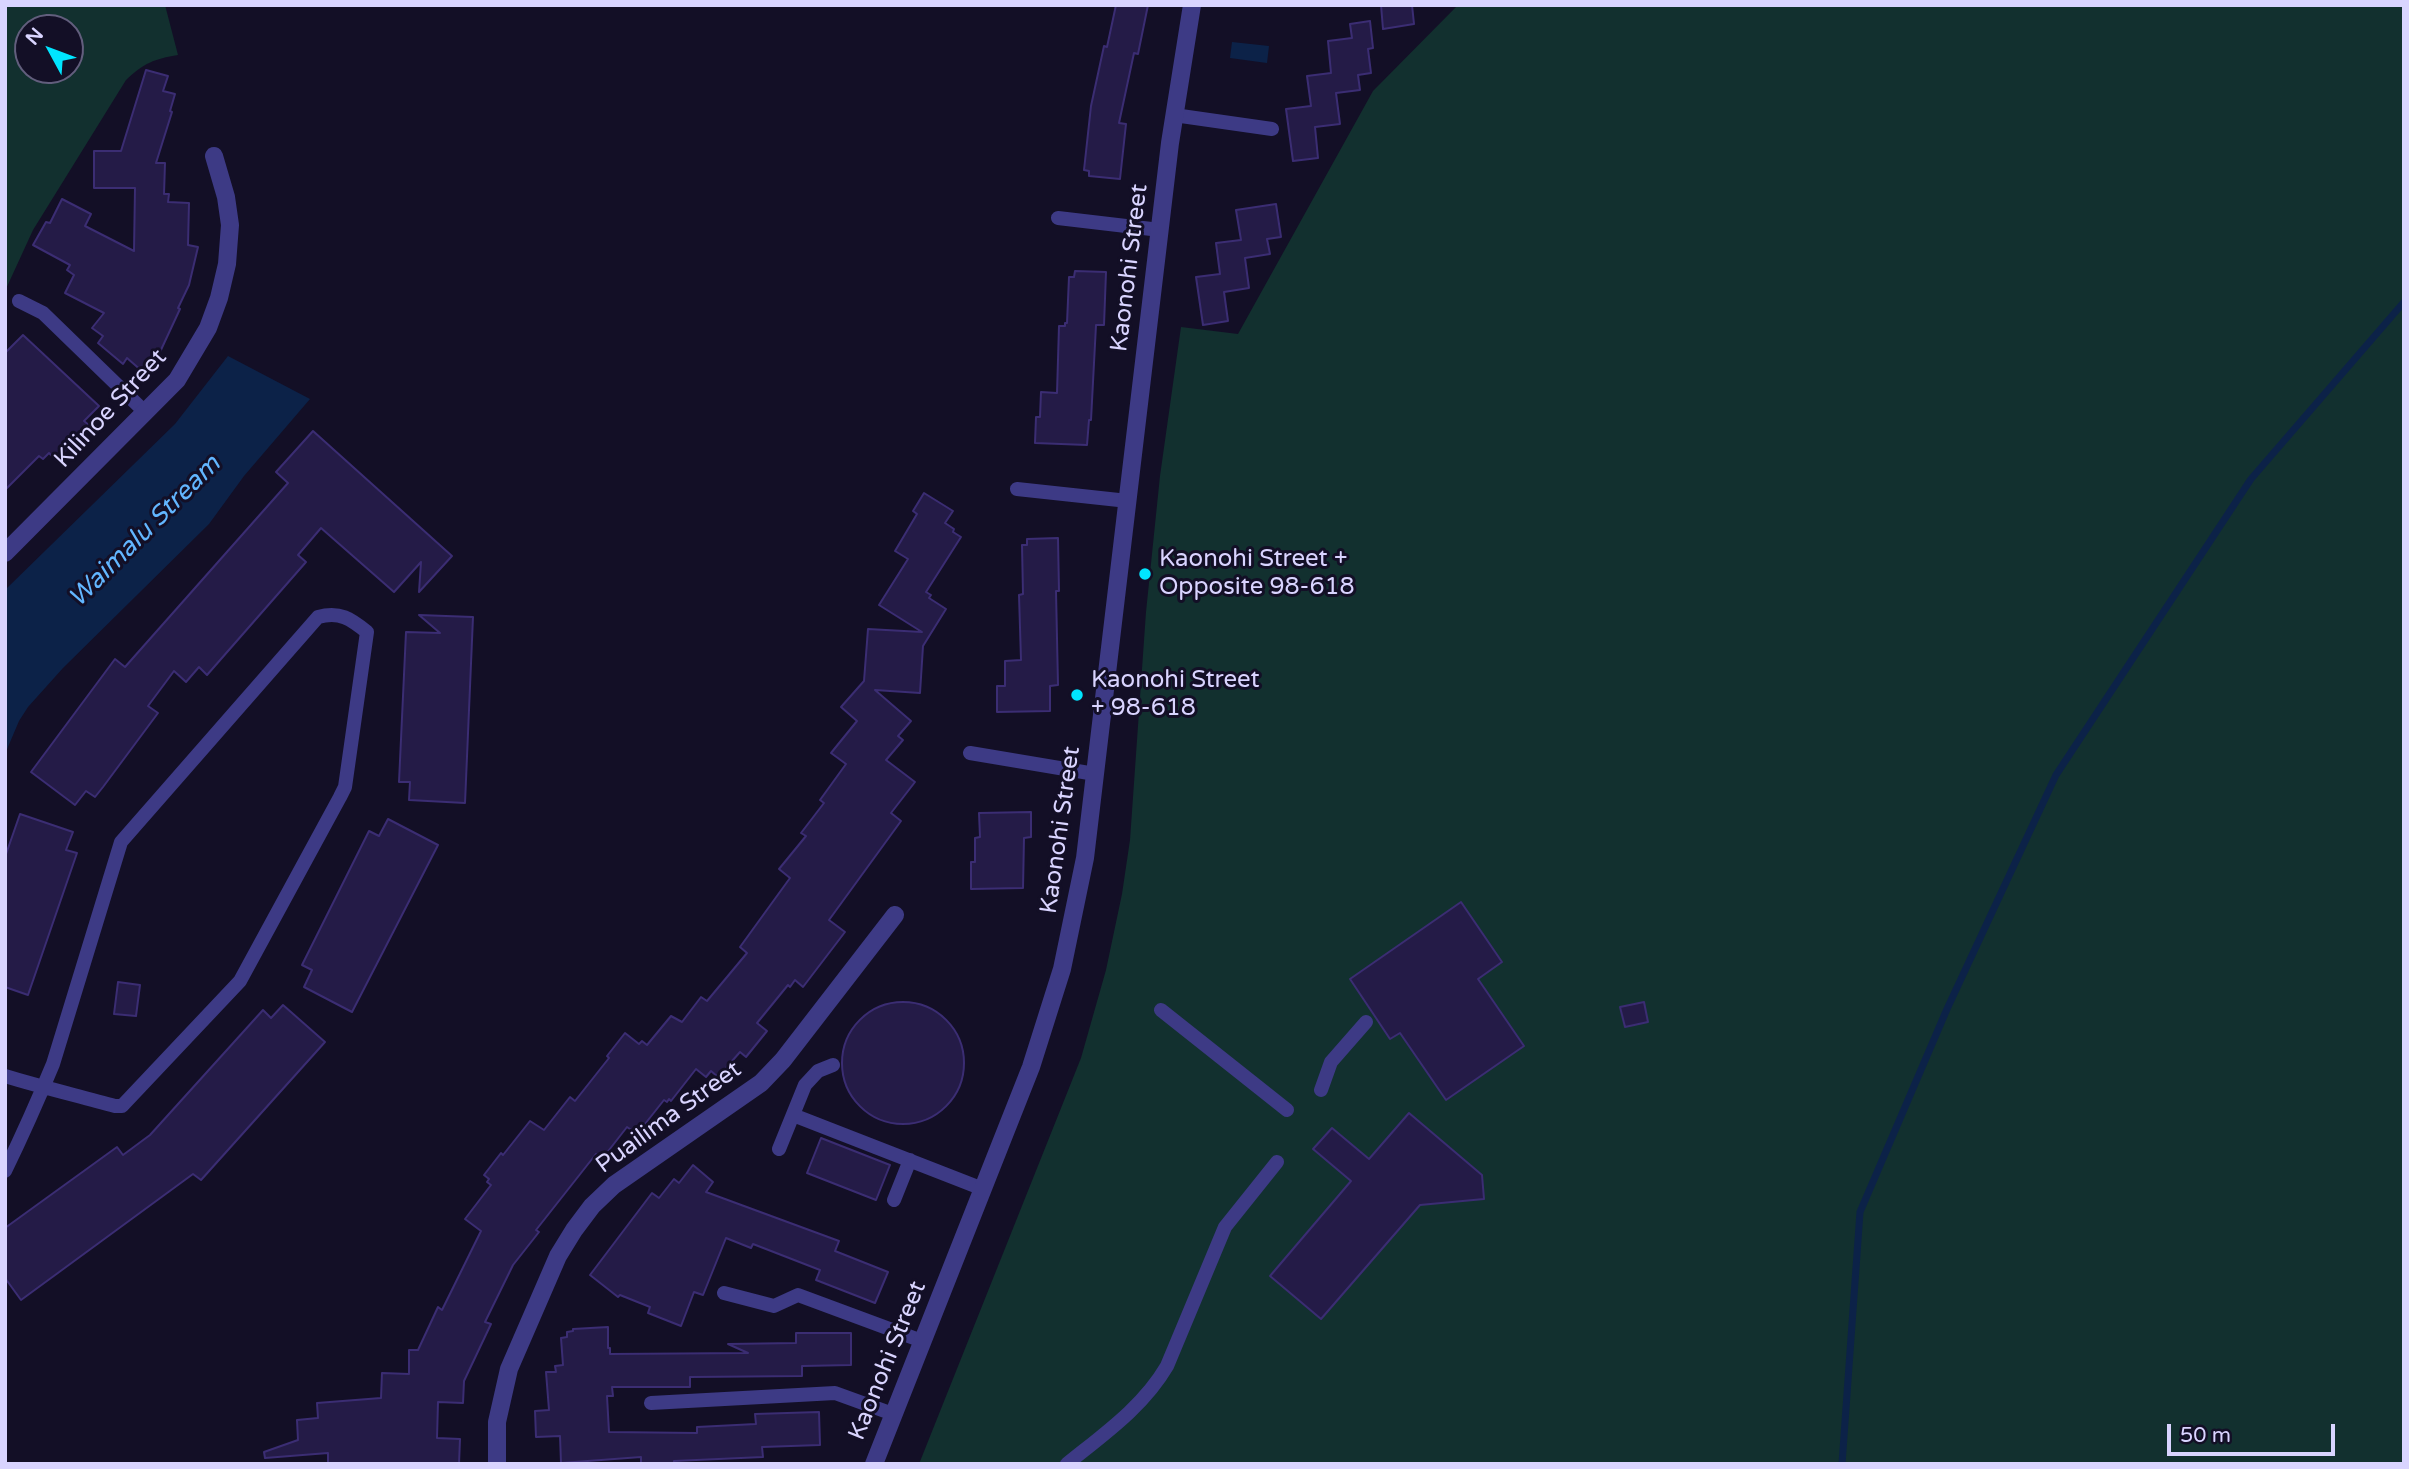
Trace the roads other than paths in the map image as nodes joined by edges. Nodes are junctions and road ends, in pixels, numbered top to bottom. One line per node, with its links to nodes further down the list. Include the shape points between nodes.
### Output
1 (1192, 5): 2 (street, Kaonohi Street)
2 (1174, 115): 3 (lane); 6 (street, Kaonohi Street)
3 (1272, 129)
4 (214, 156): 8 (street, Kilinoe Street, via 230,225 219,298 192,357)
5 (1058, 218): 6 (lane)
6 (1160, 230): 10 (street, Kaonohi Street)
7 (19, 301): 8 (lane, via 43,313)
8 (146, 413): 11 (street, Kilinoe Street)
9 (1017, 489): 10 (lane)
10 (1128, 501): 13 (street, Kaonohi Street)
11 (5, 553)
12 (970, 753): 13 (lane)
13 (1095, 774): 27 (street, Kaonohi Street, via 1085,858 1062,969 1031,1067)
14 (895, 915): 33 (street, Puailima Street, via 761,1083 614,1185 574,1230 509,1369 496,1422)
15 (1161, 1010): 21 (lane)
16 (1366, 1022): 20 (lane, via 1331,1062)
17 (833, 1065): 22 (lane, via 810,1078)
18 (5, 1076): 19 (lane)
19 (44, 1086): 19 (lane, via 121,842 318,617 339,614 355,622 367,632 345,787 240,981 122,1107); 26 (lane)
20 (1321, 1090)
21 (1287, 1110)
22 (793, 1115): 23 (lane); 24 (lane)
23 (779, 1149)
24 (910, 1160): 27 (lane); 28 (lane)
25 (1277, 1162): 35 (lane, via 1225,1227 1156,1384 1143,1401)
26 (5, 1171)
27 (983, 1189): 30 (street, Kaonohi Street)
28 (894, 1200)
29 (724, 1293): 30 (lane, via 774,1306 798,1295)
30 (922, 1341): 32 (street, Kaonohi Street)
31 (651, 1403): 32 (lane, via 835,1393)
32 (894, 1414): 34 (street, Kaonohi Street)
33 (497, 1464)
34 (874, 1464)
35 (1068, 1464)

